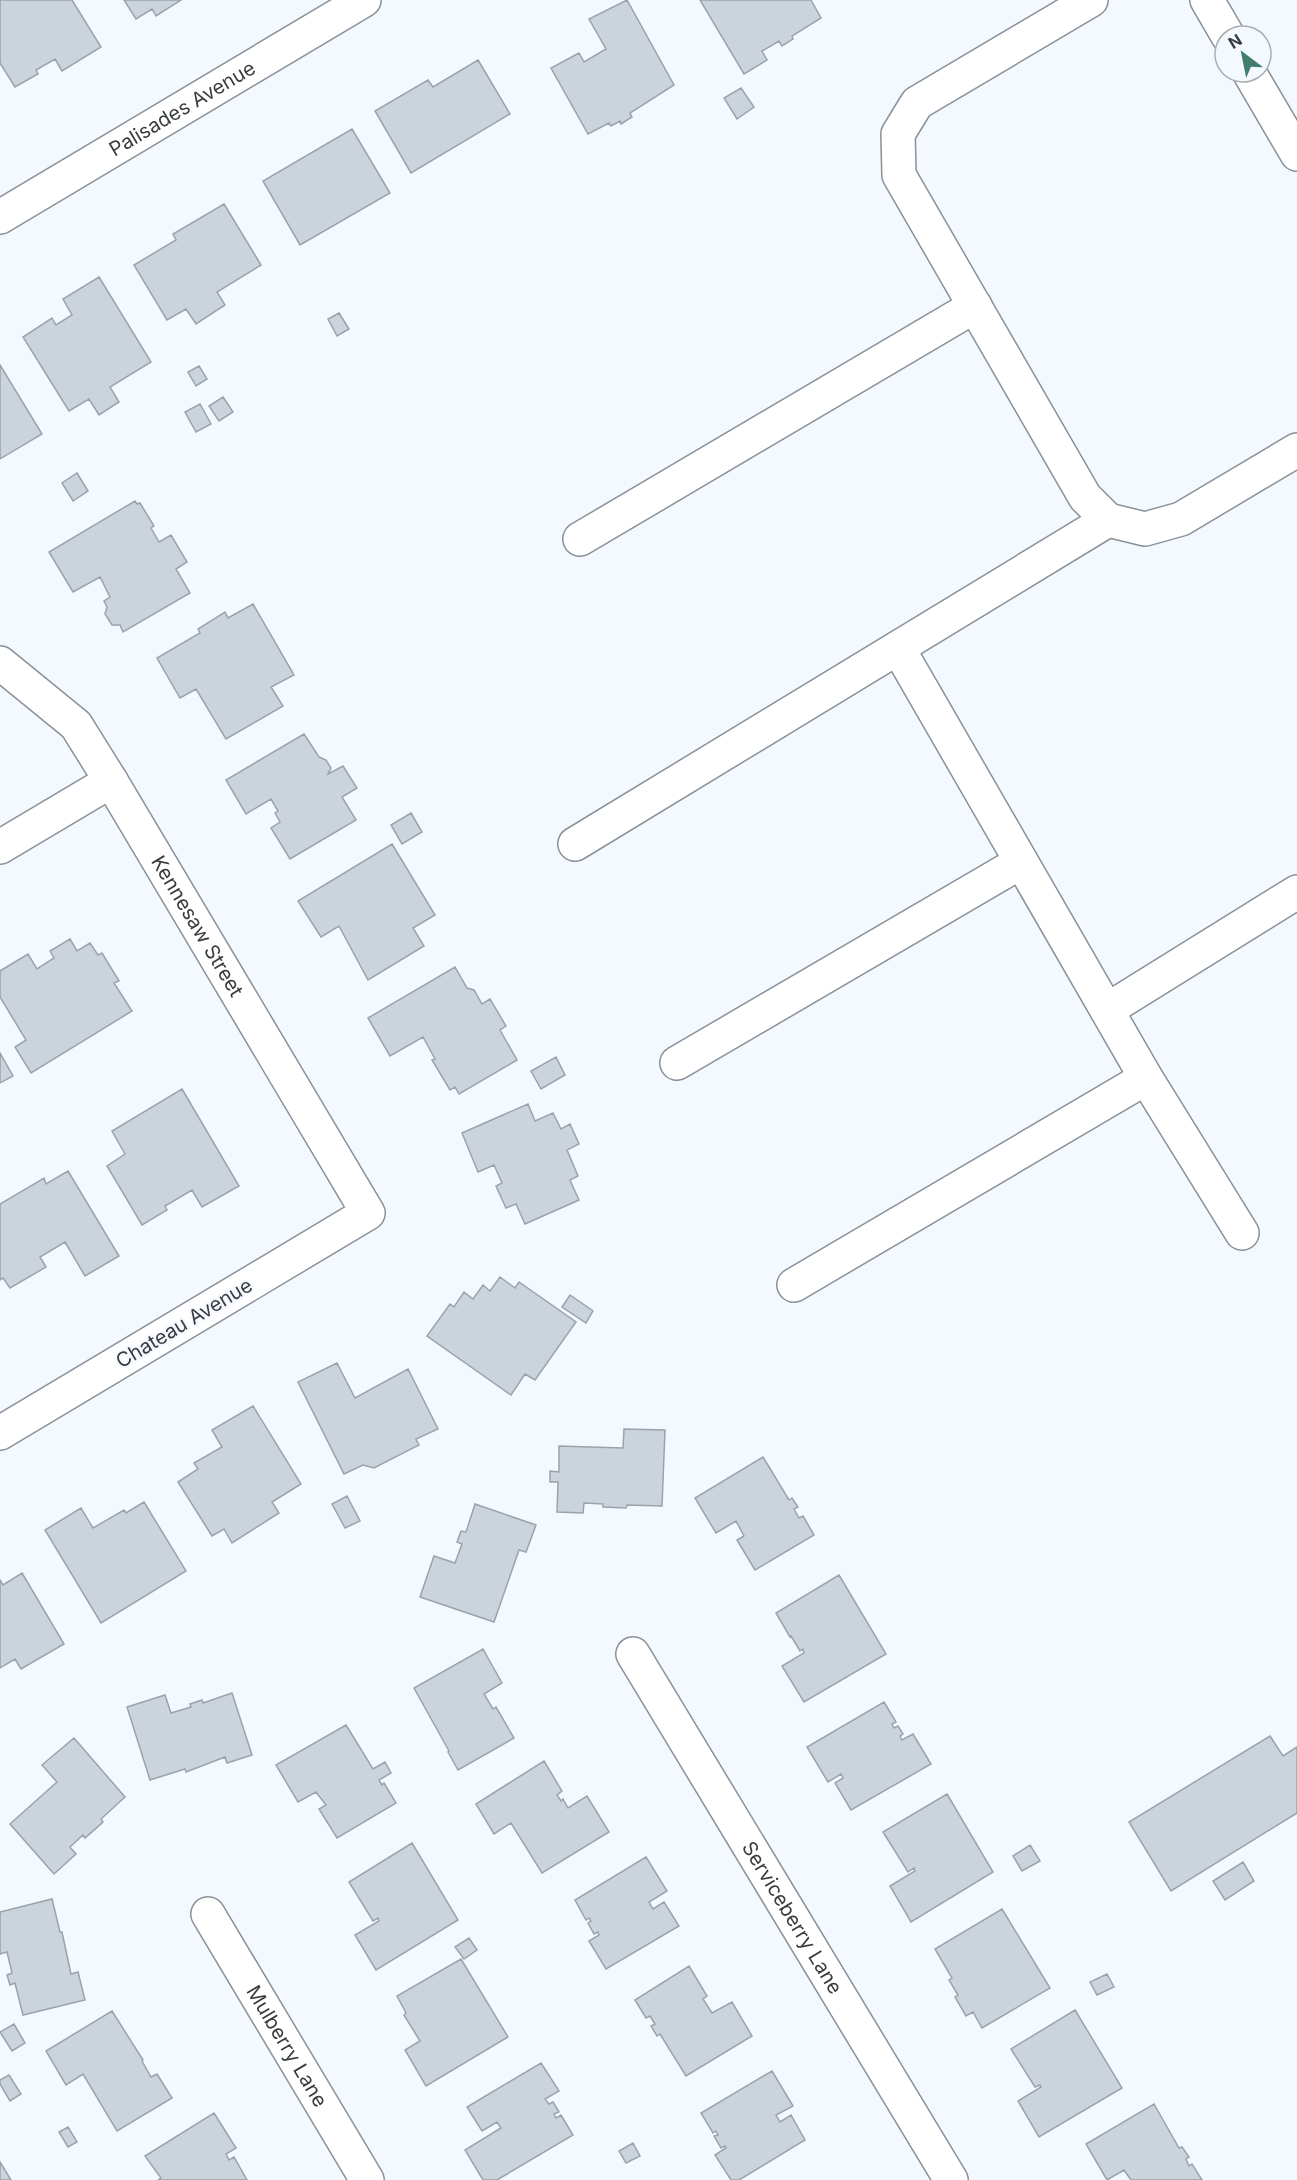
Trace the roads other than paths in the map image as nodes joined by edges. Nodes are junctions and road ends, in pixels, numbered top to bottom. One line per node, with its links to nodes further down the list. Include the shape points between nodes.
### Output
1 (364, 0): 7 (street, Palisades Avenue)
2 (1090, 0): 8 (street, via 917,103 898,134 899,175)
3 (1206, 0): 4 (street)
4 (1221, 24)
5 (1256, 84): 6 (street)
6 (1297, 154)
7 (0, 217)
8 (975, 306): 10 (street, via 1085,496); 11 (street)
9 (1297, 450): 10 (street, via 1181,519 1144,529)
10 (1108, 520): 12 (street)
11 (580, 539)
12 (898, 648): 15 (street); 17 (street)
13 (0, 663): 14 (street, Kennesaw Street, via 76,725)
14 (111, 781): 16 (street); 22 (street, Kennesaw Street)
15 (574, 844)
16 (0, 847)
17 (1021, 862): 19 (street); 20 (street)
18 (1297, 892): 19 (street)
19 (1107, 1010): 21 (street)
20 (677, 1063)
21 (1146, 1078): 23 (street); 24 (street)
22 (368, 1213): 25 (street, Chateau Avenue)
23 (1242, 1233)
24 (794, 1285)
25 (0, 1432)
26 (633, 1654): 29 (street, Serviceberry Lane)
27 (208, 1914): 28 (street, Mulberry Lane)
28 (367, 2180)
29 (951, 2180)

